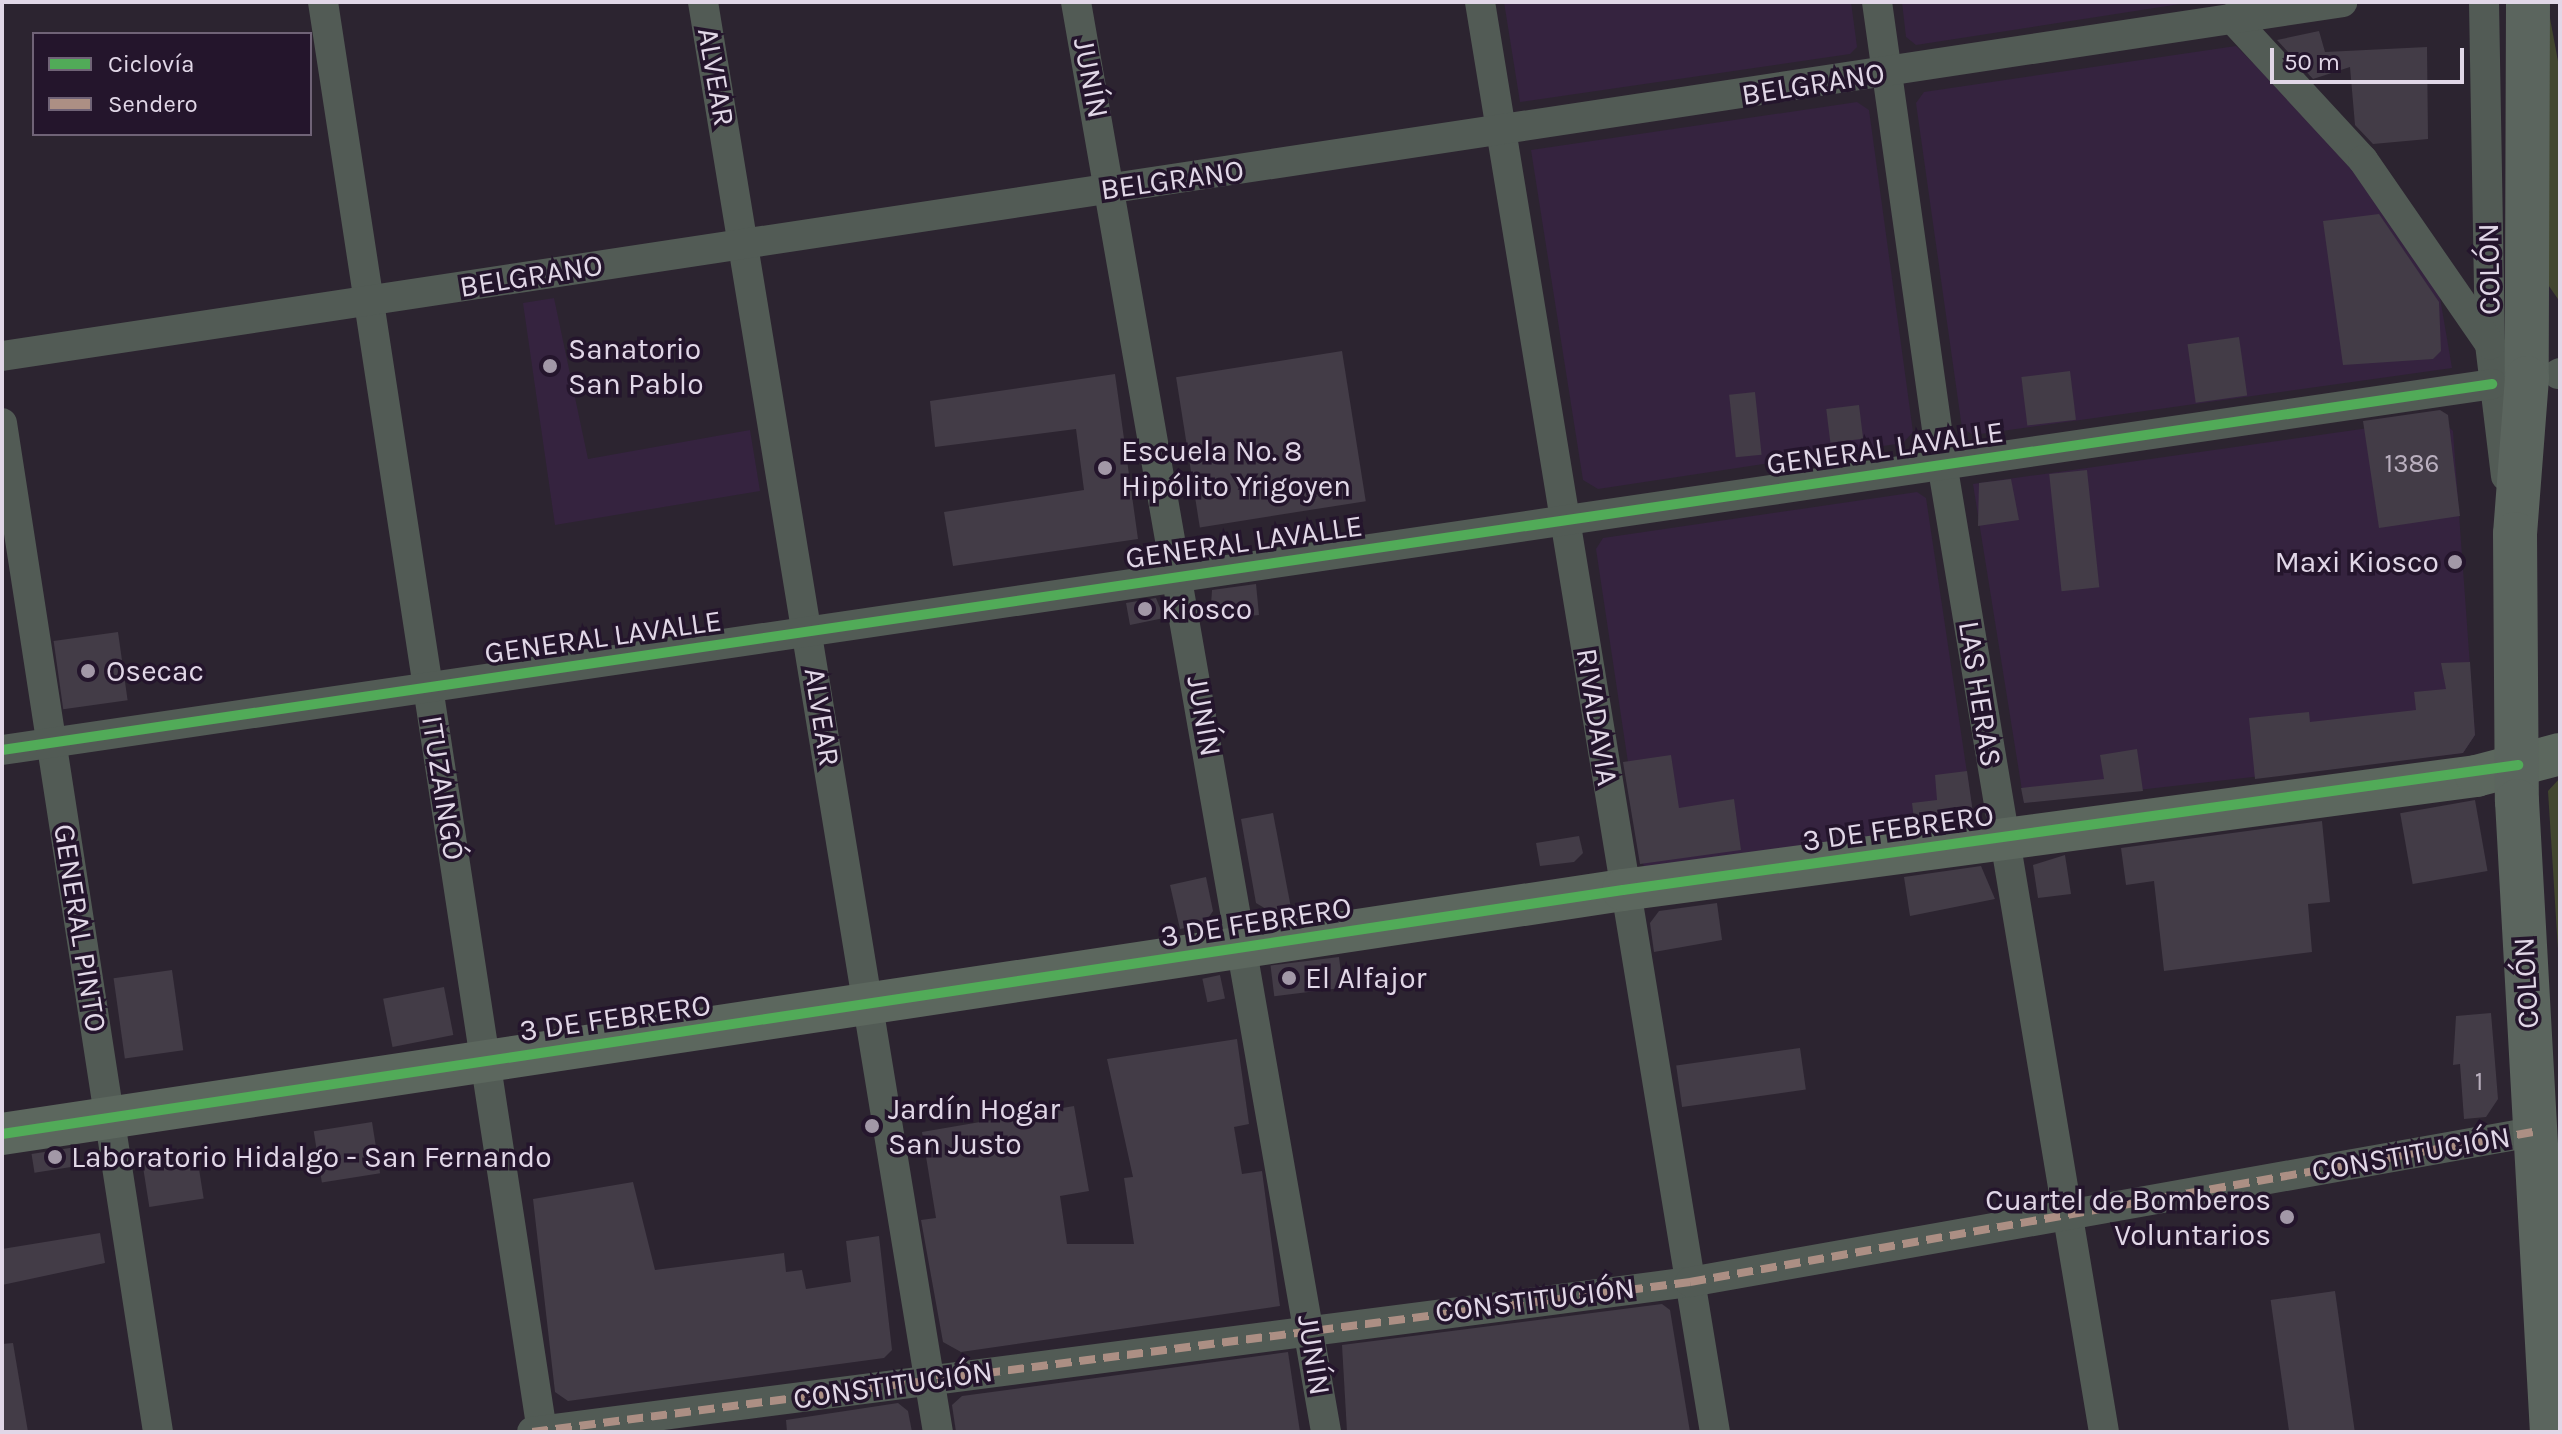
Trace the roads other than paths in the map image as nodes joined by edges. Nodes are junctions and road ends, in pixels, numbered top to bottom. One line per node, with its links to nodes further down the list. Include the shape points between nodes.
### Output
1 (323, 2): 15 (street, ITUZAINGÓ)
2 (703, 2): 13 (street, ALVEAR)
3 (1076, 2): 12 (street, JUNÍN)
4 (1480, 2): 11 (street, RIVADAVIA)
5 (1877, 2): 10 (street, LAS HERAS)
6 (2342, 2): 9 (street, BELGRANO)
7 (2484, 2): 17 (street, COLÓN)
8 (2528, 2): 14 (main road, COLÓN)
9 (2232, 18): 10 (street, BELGRANO); 17 (street, via 2363,160)
10 (1887, 73): 11 (street, BELGRANO); 21 (street, LAS HERAS)
11 (1503, 131): 12 (street, BELGRANO); 22 (street, RIVADAVIA)
12 (1112, 188): 13 (street, BELGRANO); 24 (street, JUNÍN)
13 (745, 244): 15 (street, BELGRANO); 25 (street, ALVEAR)
14 (2526, 286): 16 (main road); 23 (main road, COLÓN)
15 (368, 301): 18 (street, BELGRANO); 26 (street, ITUZAINGÓ)
16 (2560, 330)
17 (2490, 344): 19 (street, COLÓN)
18 (2, 356)
19 (2492, 384): 21 (street, GENERAL LAVALLE); 23 (street, COLÓN)
20 (2, 423): 27 (street, GENERAL PINTO)
21 (1942, 463): 22 (street, GENERAL LAVALLE); 31 (street, LAS HERAS)
22 (1566, 519): 24 (street, GENERAL LAVALLE); 32 (street, RIVADAVIA)
23 (2515, 534): 30 (main road, COLÓN)
24 (1180, 576): 25 (street, GENERAL LAVALLE); 33 (street, JUNÍN)
25 (808, 631): 26 (street, GENERAL LAVALLE); 34 (street, ALVEAR)
26 (427, 687): 27 (street, GENERAL LAVALLE); 35 (street, ITUZAINGÓ)
27 (51, 742): 28 (street, GENERAL LAVALLE); 36 (street, GENERAL PINTO)
28 (2, 750)
29 (2560, 754): 30 (street, 3 DE FEBRERO)
30 (2518, 765): 31 (street, 3 DE FEBRERO); 37 (main road, COLÓN)
31 (2003, 838): 32 (street, 3 DE FEBRERO); 39 (street, LAS HERAS)
32 (1623, 890): 33 (street, 3 DE FEBRERO); 41 (street, RIVADAVIA)
33 (1245, 949): 34 (street, 3 DE FEBRERO); 42 (street, JUNÍN)
34 (869, 1005): 35 (street, 3 DE FEBRERO); 43 (street, ALVEAR)
35 (485, 1062): 36 (street, 3 DE FEBRERO); 46 (street, ITUZAINGÓ)
36 (109, 1118): 38 (street, 3 DE FEBRERO); 45 (street, GENERAL PINTO)
37 (2533, 1132): 39 (street, CONSTITUCIÓN); 40 (main road, COLÓN)
38 (2, 1134)
39 (2070, 1215): 41 (street, CONSTITUCIÓN); 50 (street, LAS HERAS)
40 (2548, 1221): 44 (main road, COLÓN)
41 (1690, 1282): 42 (street, CONSTITUCIÓN); 49 (street, RIVADAVIA)
42 (1310, 1326): 43 (street, CONSTITUCIÓN); 48 (street, JUNÍN)
43 (930, 1381): 46 (street, CONSTITUCIÓN); 47 (street, ALVEAR)
44 (2555, 1424)
45 (158, 1432)
46 (539, 1432)
47 (938, 1432)
48 (1326, 1432)
49 (1715, 1432)
50 (2104, 1432)

